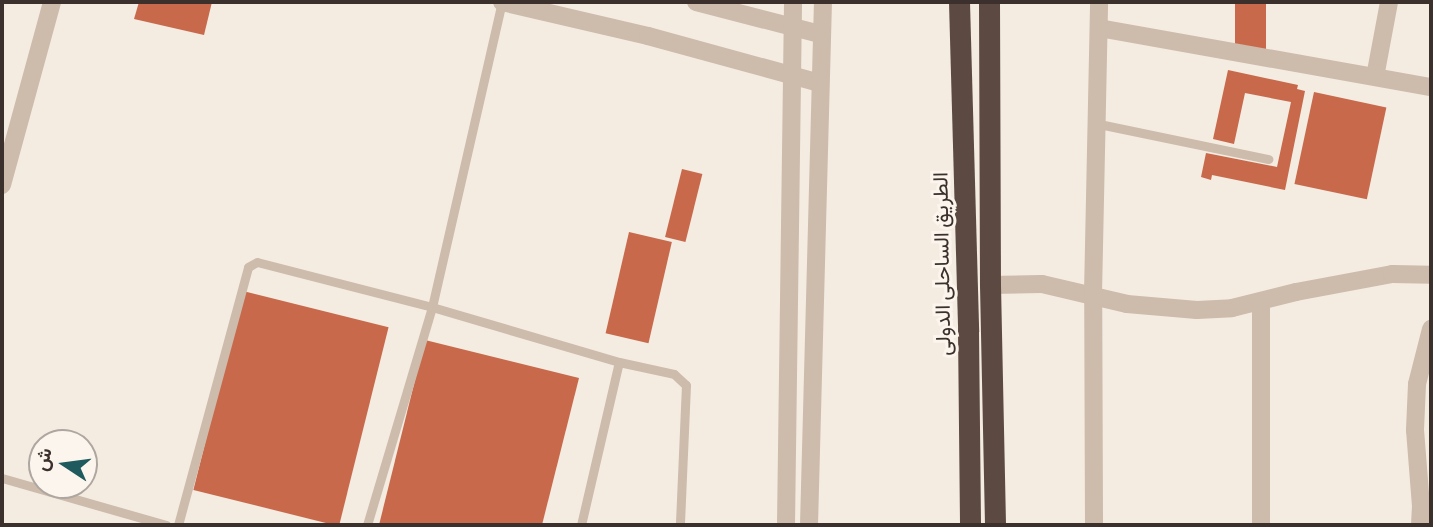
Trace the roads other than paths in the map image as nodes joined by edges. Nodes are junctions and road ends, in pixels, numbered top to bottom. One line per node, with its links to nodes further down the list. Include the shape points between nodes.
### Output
1 (52, 2): 19 (street)
2 (502, 2): 13 (street); 24 (lane)
3 (696, 2): 10 (street)
4 (793, 2): 10 (street)
5 (823, 2): 12 (street)
6 (959, 2): 36 (highway, الطريق الساحلى الدولى)
7 (989, 2): 21 (highway)
8 (1099, 2): 11 (street)
9 (1389, 2): 14 (street)
10 (792, 26): 12 (street); 13 (street)
11 (1099, 28): 14 (street); 17 (street)
12 (820, 34): 15 (street)
13 (793, 75): 15 (street); 34 (street)
14 (1375, 76): 16 (street)
15 (820, 83): 35 (street)
16 (1431, 86)
17 (1099, 124): 18 (lane); 22 (street)
18 (1268, 159)
19 (2, 185)
20 (1431, 275): 23 (street, via 1392,274)
21 (990, 285): 22 (street, via 1042,284); 37 (highway)
22 (1093, 294): 23 (street, via 1162,309); 38 (street)
23 (1261, 302): 39 (street)
24 (432, 307): 26 (lane); 30 (lane, via 269,263 248,267); 31 (lane)
25 (1431, 329): 27 (street, via 1417,384)
26 (619, 362): 32 (lane); 33 (lane, via 674,374 686,384)
27 (1424, 448): 40 (street)
28 (2, 478): 29 (lane)
29 (166, 525)
30 (178, 525)
31 (367, 525)
32 (580, 525)
33 (680, 525)
34 (786, 525)
35 (809, 525)
36 (970, 525)
37 (995, 525)
38 (1094, 525)
39 (1261, 525)
40 (1420, 525)

